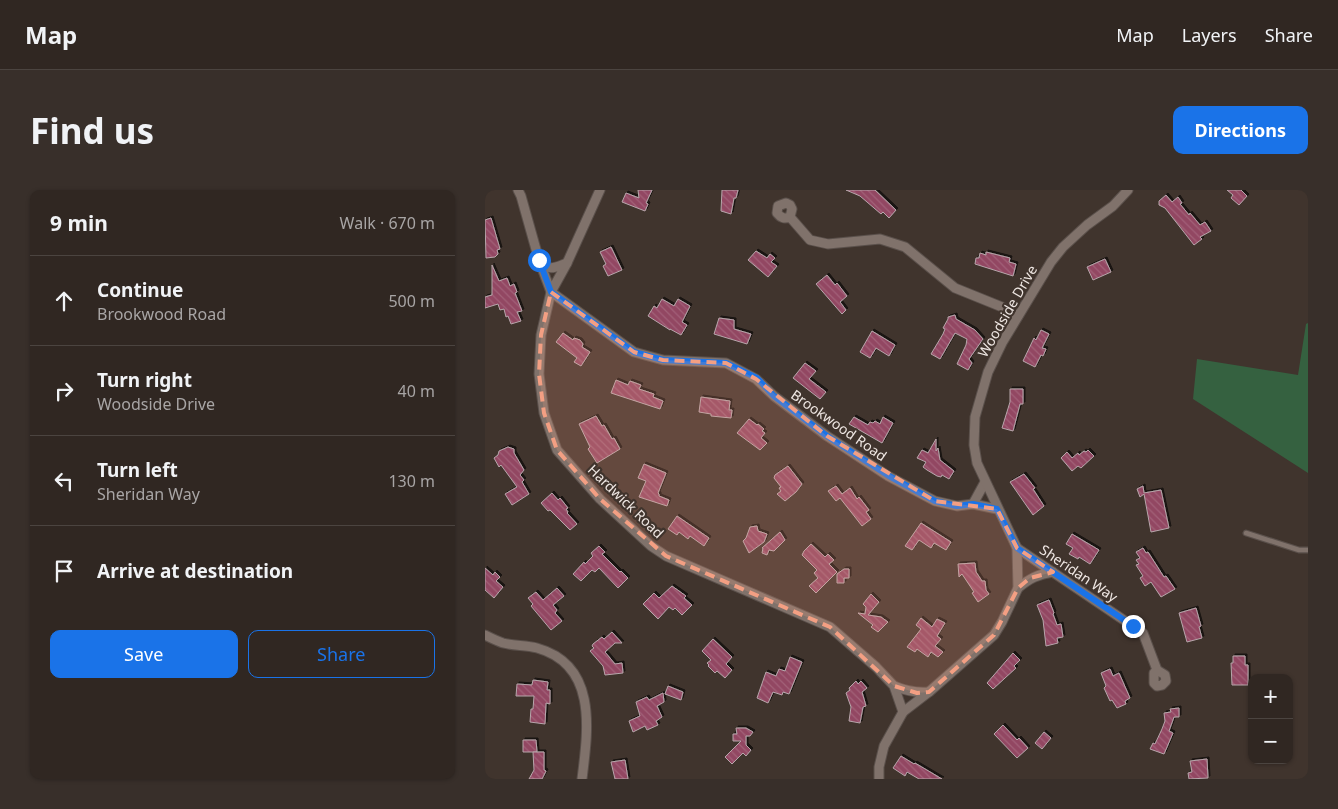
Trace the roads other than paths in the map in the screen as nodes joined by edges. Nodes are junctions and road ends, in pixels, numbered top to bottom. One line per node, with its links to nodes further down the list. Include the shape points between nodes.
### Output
1 (518, 190): 5 (street)
2 (600, 190): 6 (street, Hardwick Road)
3 (1129, 190): 8 (street, Woodside Drive, via 1063,246)
4 (790, 217): 8 (street, via 810,240 828,244 880,239 905,247 955,288)
5 (539, 260): 6 (street, via 545,268 552,269); 7 (street)
6 (567, 264): 7 (street, Hardwick Road)
7 (551, 292): 10 (street, Brookwood Road, via 634,352 663,360 726,363 757,378 774,396 827,436 889,476 935,501 957,506); 19 (street, Hardwick Road, via 541,335 539,374 544,413 557,450 600,499 651,546 666,556 830,627)
8 (1018, 316): 9 (street, Woodside Drive, via 988,372 975,417 975,454)
9 (985, 482): 10 (street); 11 (street, Woodside Drive)
10 (973, 504): 11 (street, Brookwood Road)
11 (997, 509): 13 (street, Woodside Drive)
12 (1245, 533): 14 (lane)
13 (1017, 548): 15 (street, Sheridan Way); 16 (street, Woodside Drive)
14 (1308, 550)
15 (1053, 572): 16 (street, via 1030,578); 18 (street, Sheridan Way, via 1143,633)
16 (1018, 588): 20 (street, Woodside Drive, via 994,635)
17 (485, 635): 22 (street, via 503,643 537,648 554,655 577,678 587,709)
18 (1157, 670)
19 (894, 686): 20 (street); 21 (street, Hardwick Road)
20 (929, 692): 21 (street, Woodside Drive)
21 (903, 712): 23 (street, Woodside Drive, via 884,746)
22 (582, 779)
23 (879, 779)

